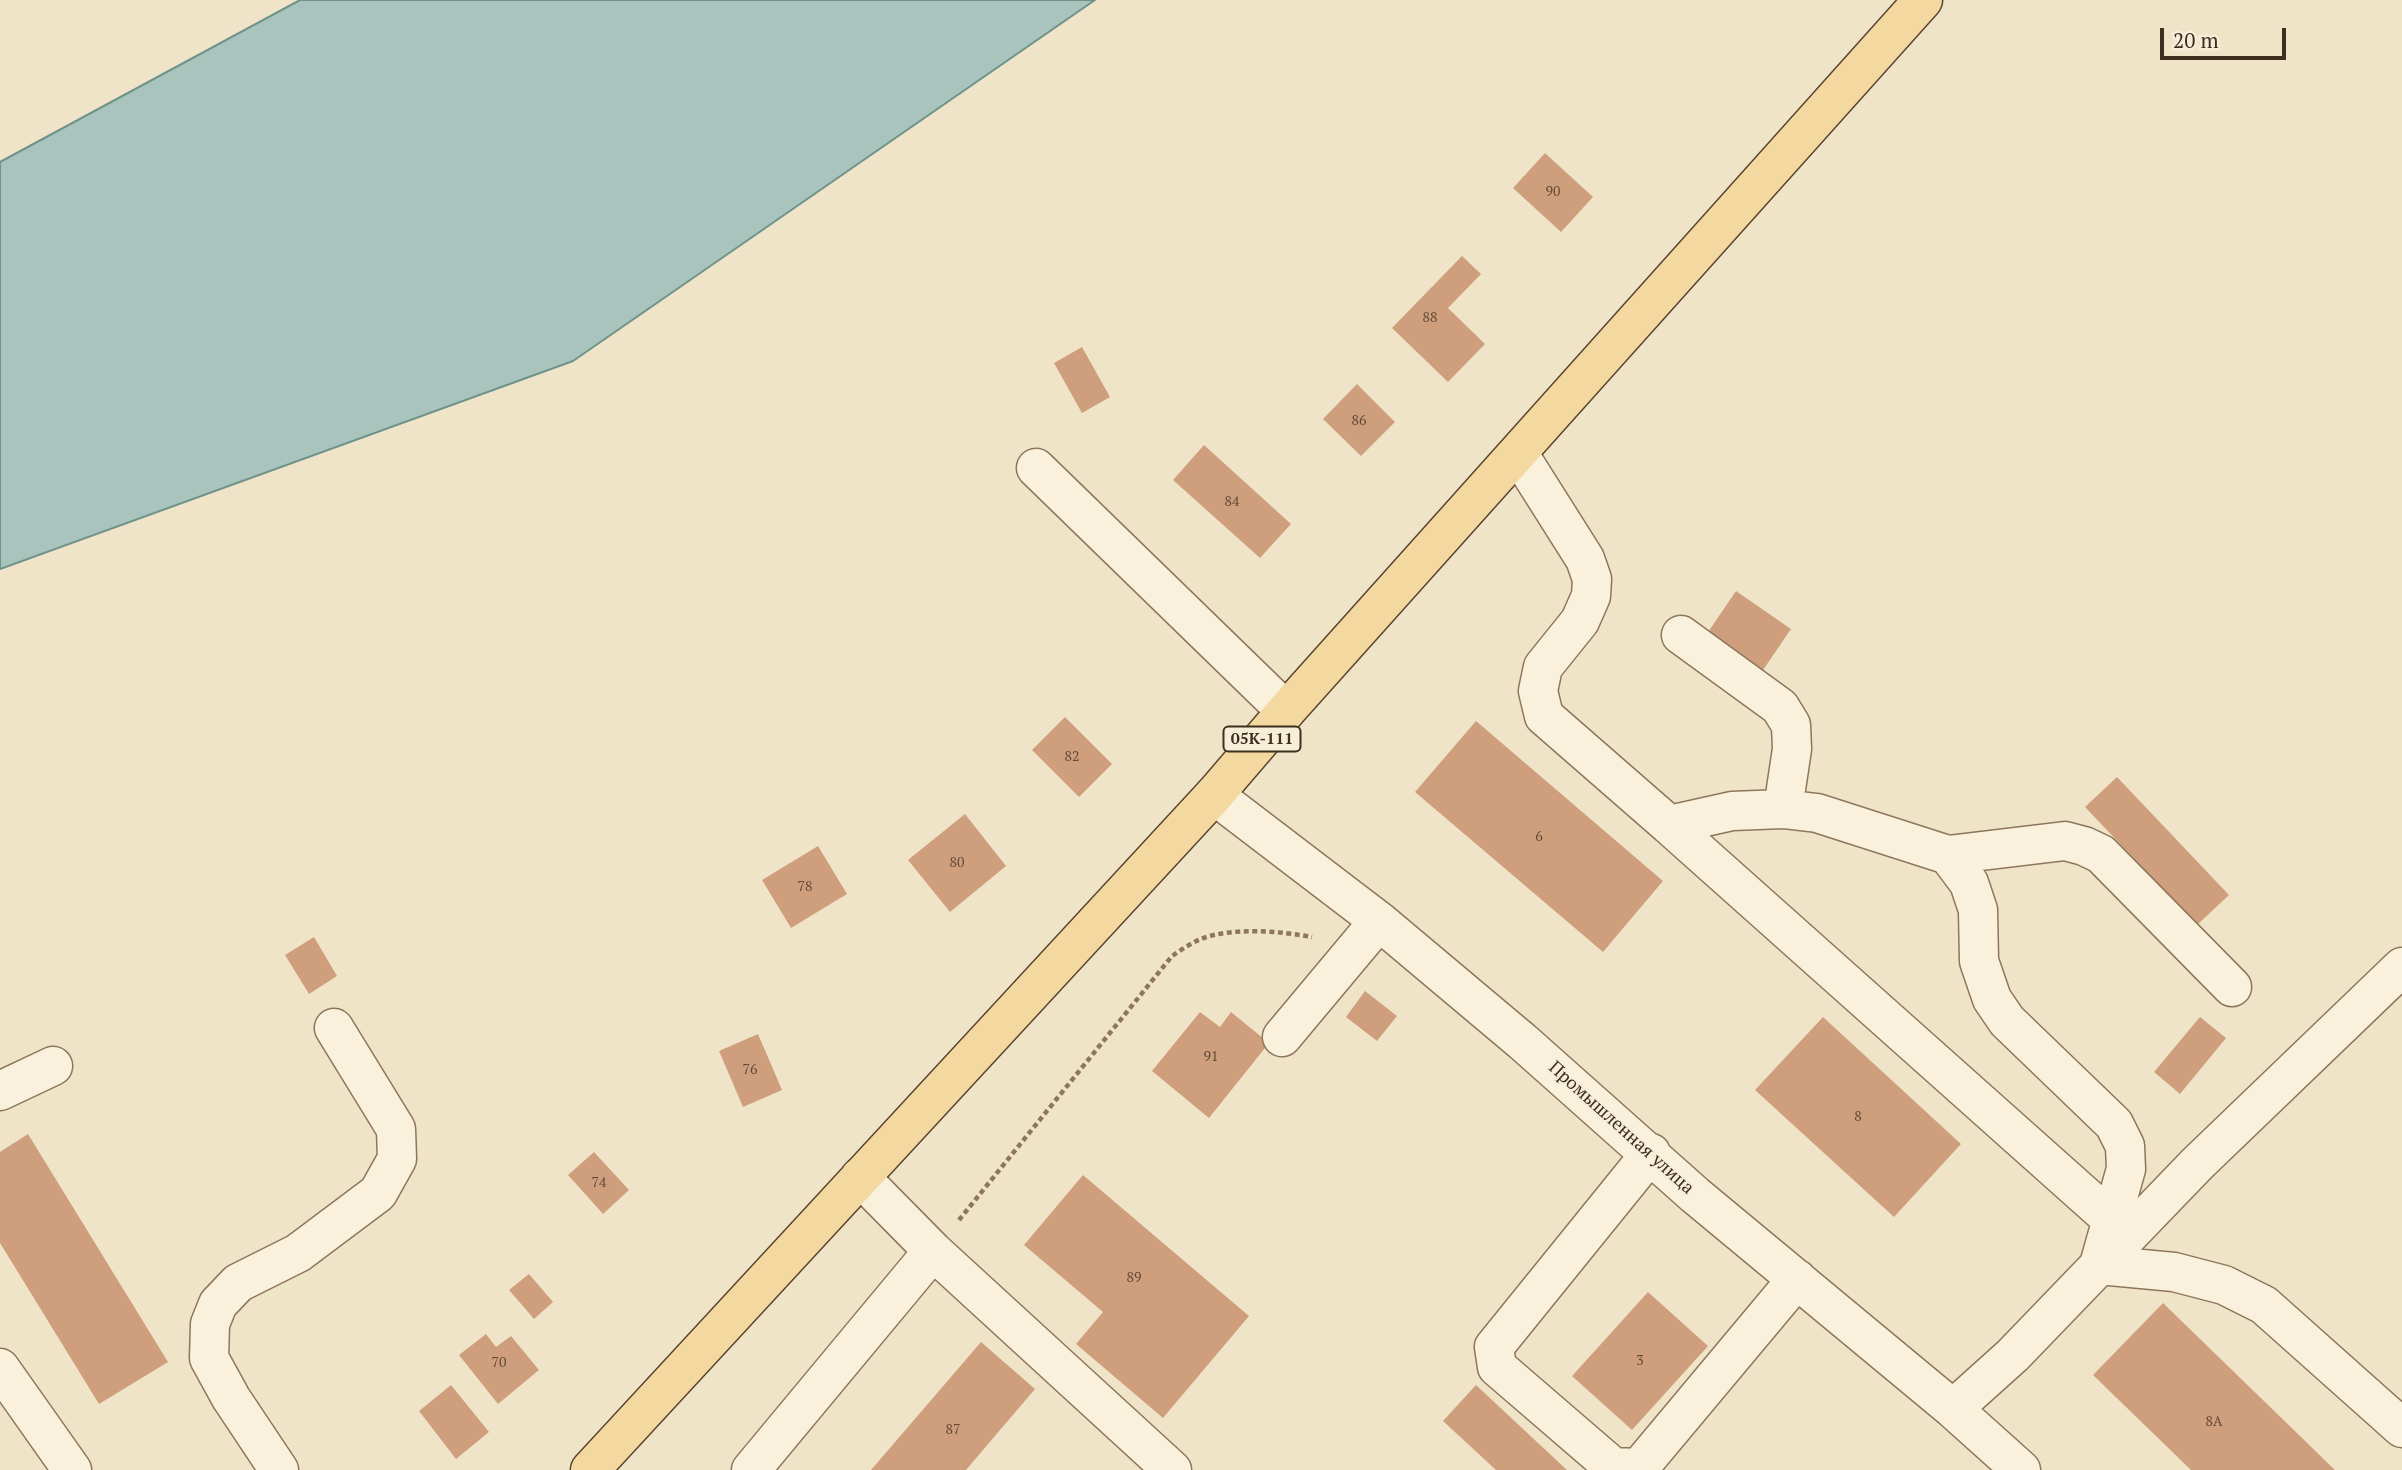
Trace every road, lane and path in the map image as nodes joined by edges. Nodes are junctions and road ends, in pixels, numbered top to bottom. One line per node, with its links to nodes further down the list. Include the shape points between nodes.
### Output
1 (1923, 0): 2 (main road, 05К-111)
2 (1518, 453): 5 (main road, 05К-111); 8 (lane, via 1585,559 1592,579 1591,596 1580,621 1543,667 1538,691 1545,716)
3 (1036, 468): 5 (lane)
4 (1681, 635): 7 (lane, via 1780,707 1791,725)
5 (1286, 711): 6 (main road, 05К-111)
6 (1214, 795): 10 (lane, Промышленная улица); 21 (main road, 05К-111)
7 (1783, 808): 8 (lane, via 1732,811); 9 (lane, via 1817,813)
8 (1668, 825): 22 (lane)
9 (1948, 855): 13 (lane, via 2046,842 2084,846 2101,854); 22 (lane, via 1969,883 1978,910 1979,961 1992,999 2007,1021 2122,1136 2126,1168)
10 (1378, 921): 11 (lane); 20 (lane, Промышленная улица)
11 (1351, 954): 17 (lane); 23 (path, via 1323,940 1296,934 1228,932 1199,939 1172,956)
12 (2402, 967): 15 (lane)
13 (2232, 987)
14 (2402, 997): 15 (lane)
15 (2361, 1006): 24 (lane)
16 (334, 1028): 30 (lane, via 396,1129 397,1159 378,1193 298,1253 238,1283 218,1304 210,1324 209,1357)
17 (1282, 1037)
18 (53, 1066): 19 (lane)
19 (0, 1090)
20 (1651, 1153): 25 (lane, Промышленная улица); 25 (lane, via 1494,1347 1497,1367 1571,1431 1614,1467 1639,1468)
21 (860, 1177): 23 (lane); 31 (main road, 05К-111)
22 (2111, 1219): 24 (lane)
23 (933, 1251): 32 (lane); 33 (lane)
24 (2099, 1265): 27 (lane); 28 (lane, via 2174,1272 2224,1285 2264,1305)
25 (1797, 1279): 27 (lane, Промышленная улица)
26 (0, 1368): 29 (lane)
27 (1953, 1409): 34 (lane, Промышленная улица)
28 (2402, 1428)
29 (72, 1470)
30 (279, 1470)
31 (590, 1470)
32 (751, 1470)
33 (1172, 1470)
34 (2021, 1470)

